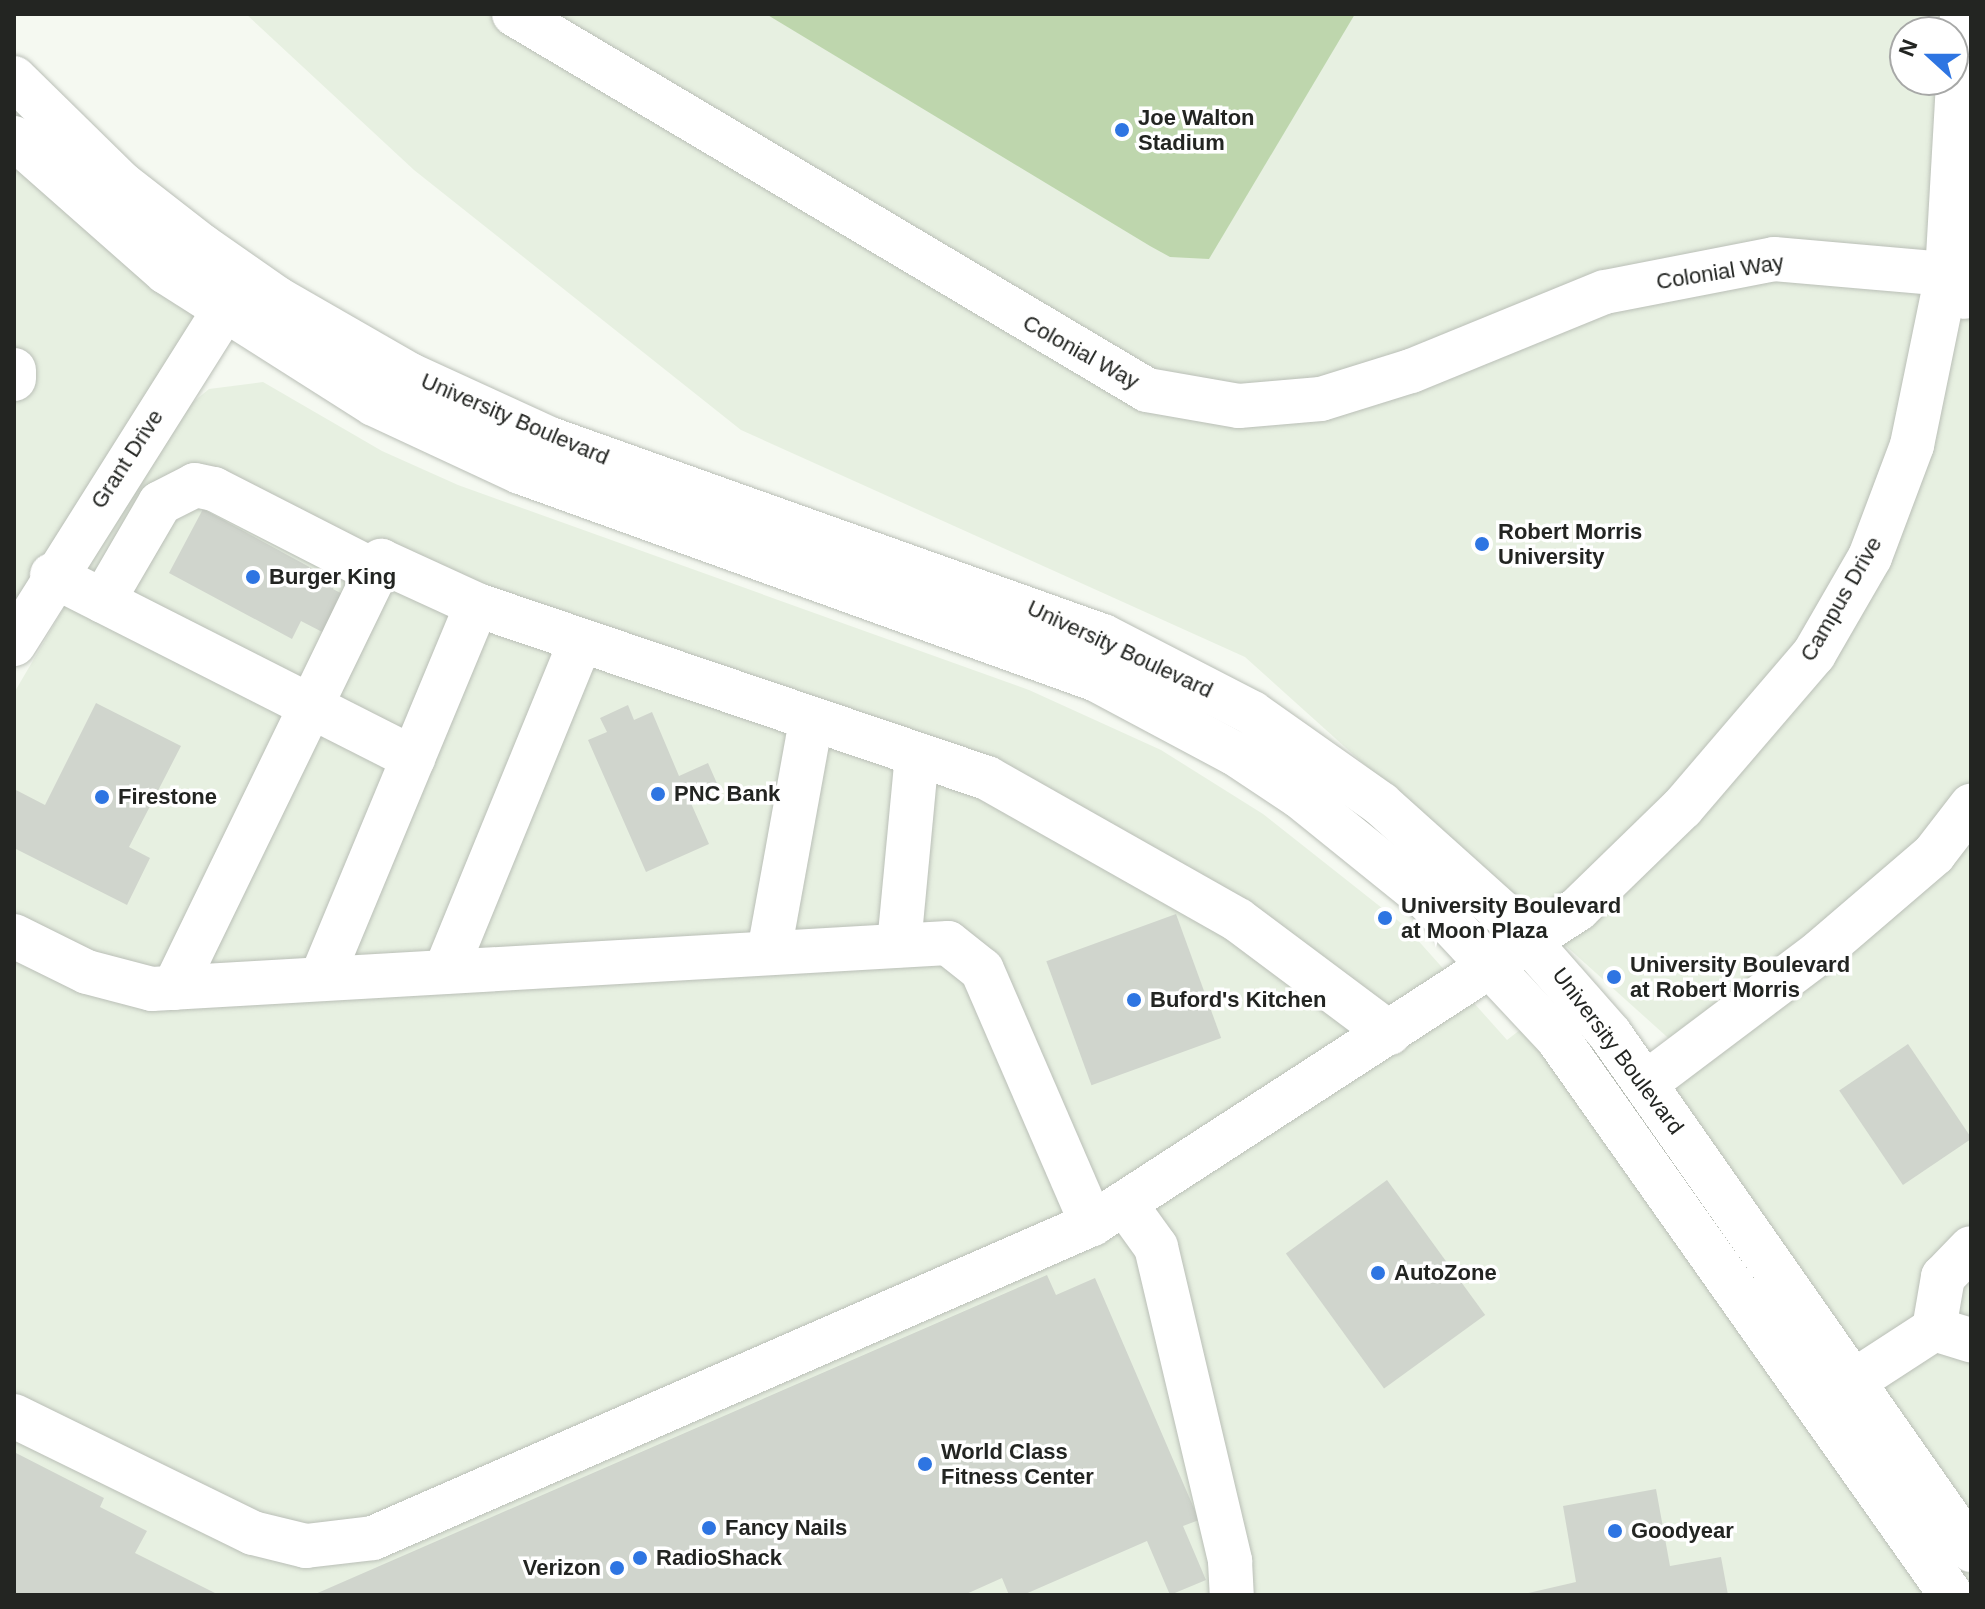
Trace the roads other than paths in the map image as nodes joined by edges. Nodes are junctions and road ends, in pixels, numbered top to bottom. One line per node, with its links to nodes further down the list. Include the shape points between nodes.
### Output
1 (514, 14): 5 (main road, Colonial Way, via 1147,390 1239,406 1321,399 1411,371 1605,292 1758,262)
2 (1962, 14): 5 (main road, Campus Drive)
3 (14, 78): 6 (main road, University Boulevard)
4 (14, 138): 6 (main road, University Boulevard, via 106,223)
5 (1959, 290): 19 (main road, Campus Drive, via 1912,445 1870,557 1814,654 1682,808 1578,909)
6 (234, 294): 8 (main road, Grant Drive); 19 (main road, University Boulevard, via 341,337 476,408 1032,607 1176,672 1252,713 1381,804); 22 (main road, University Boulevard, via 374,404 520,472 1024,650 1160,711 1299,796 1429,901)
7 (376, 572): 9 (main road, via 214,489 195,485 160,503); 10 (main road, via 381,561); 13 (main road)
8 (52, 575): 9 (main road); 12 (main road, Grant Drive)
9 (103, 601): 13 (main road)
10 (477, 605): 11 (main road); 16 (main road)
11 (581, 641): 14 (main road); 23 (main road)
12 (14, 644)
13 (310, 706): 16 (main road); 25 (main road)
14 (811, 720): 15 (main road); 21 (main road)
15 (917, 755): 20 (main road); 26 (main road, via 987,778 1238,920)
16 (413, 758): 24 (main road)
17 (1971, 806): 27 (main road, via 1934,854 1832,941)
18 (14, 936): 25 (main road, via 87,972 152,989)
19 (1530, 941): 22 (main road, Campus Drive); 27 (main road, University Boulevard)
20 (899, 945): 21 (main road); 28 (main road, via 948,943 982,970)
21 (769, 952): 23 (main road)
22 (1493, 965): 26 (main road, Campus Drive); 35 (main road, University Boulevard, via 1622,1123)
23 (445, 972): 24 (main road)
24 (321, 979): 25 (main road)
25 (174, 988)
26 (1389, 1033): 28 (main road, Campus Drive)
27 (1646, 1083): 31 (main road, University Boulevard)
28 (1109, 1214): 32 (main road, Campus Drive, via 373,1538 306,1546 253,1533); 34 (main road, via 1156,1247 1230,1561)
29 (1971, 1248): 30 (main road, via 1943,1277)
30 (1952, 1334): 31 (main road)
31 (1854, 1381): 33 (main road, University Boulevard)
32 (14, 1416)
33 (1971, 1550)
34 (1232, 1595)
35 (1951, 1595)

